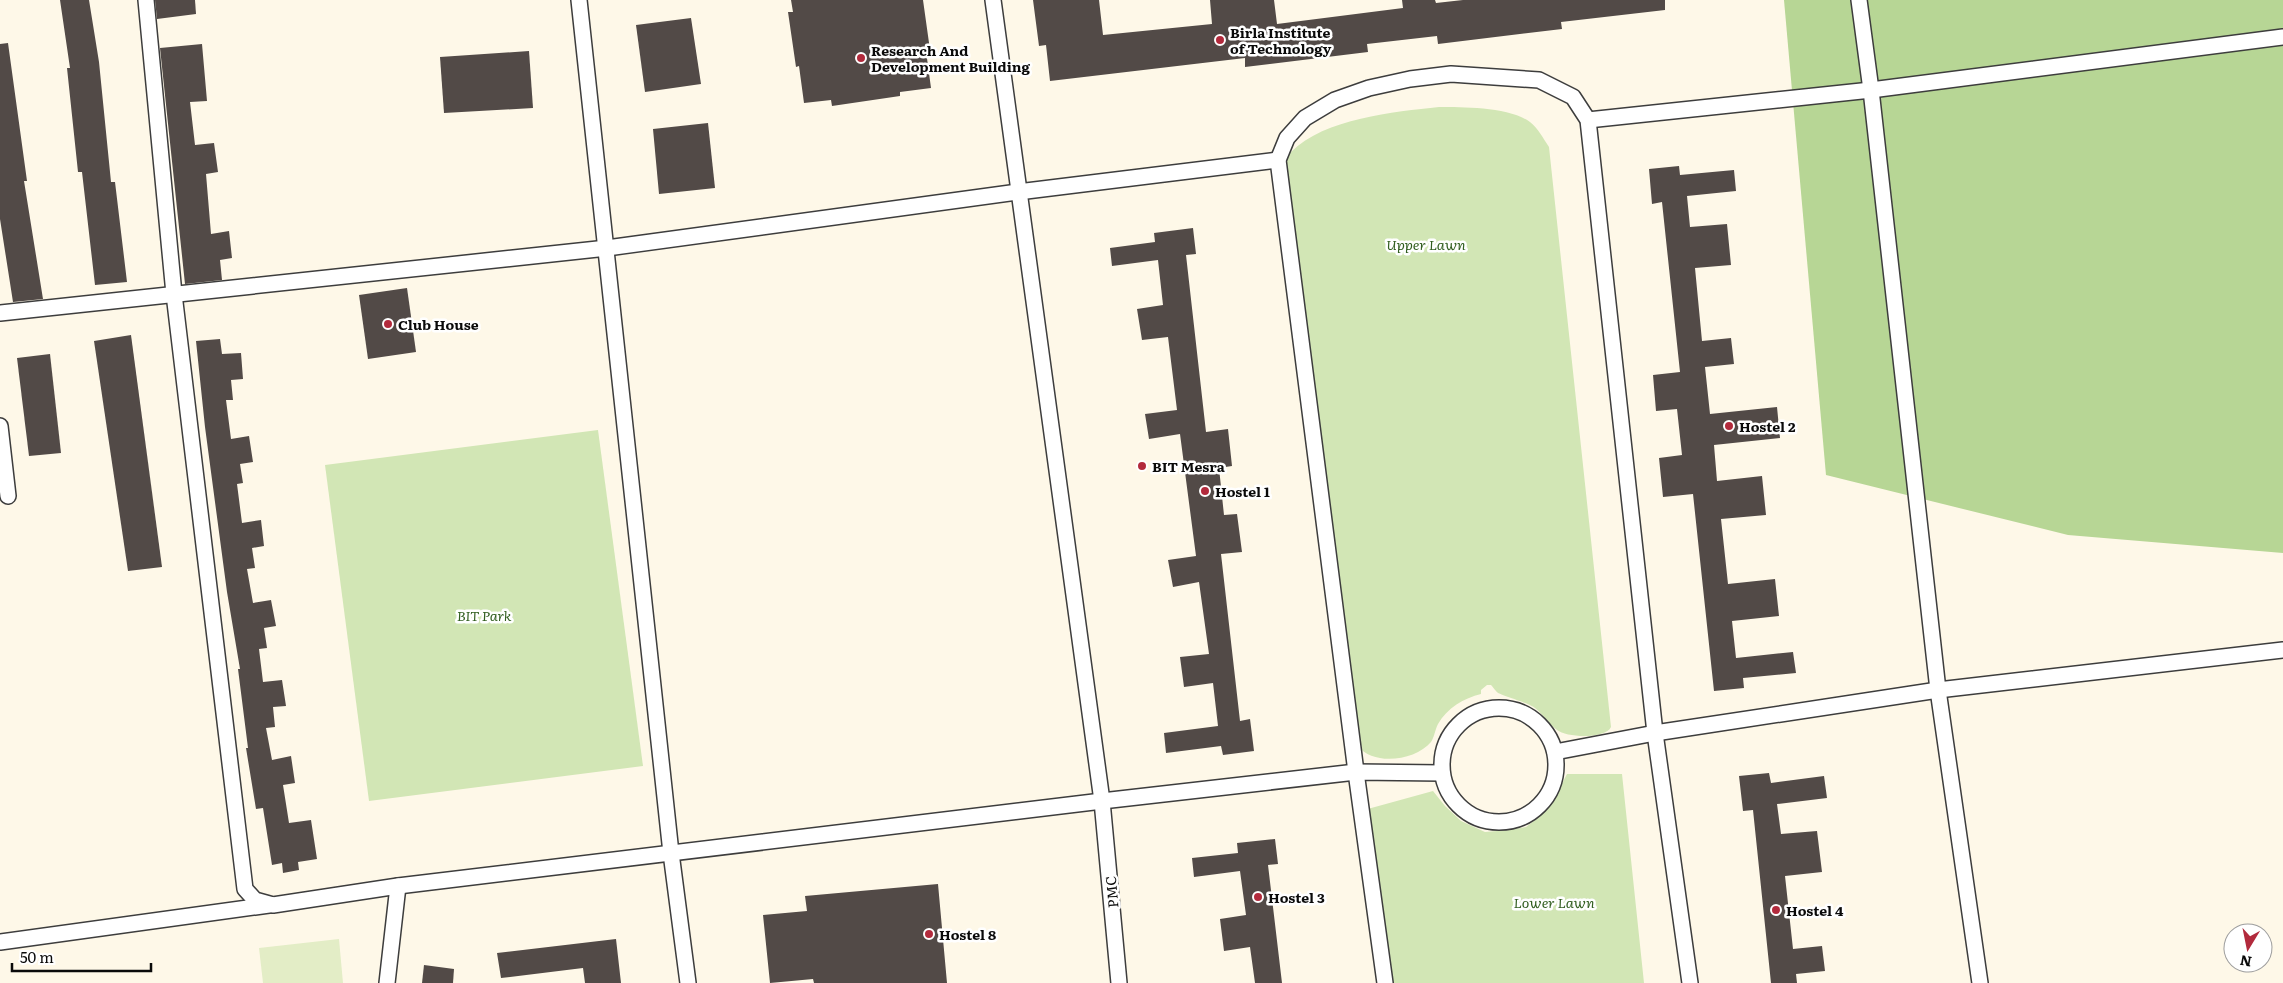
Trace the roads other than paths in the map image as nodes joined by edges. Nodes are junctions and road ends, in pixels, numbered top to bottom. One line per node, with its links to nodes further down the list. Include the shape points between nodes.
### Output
1 (146, 0): 11 (street)
2 (579, 0): 10 (street)
3 (994, 0): 9 (street, PMC)
4 (1859, 0): 6 (street)
5 (2283, 37): 6 (street)
6 (1871, 90): 7 (street); 16 (street)
7 (1588, 120): 8 (street, via 1573,98 1539,80 1451,74 1410,79 1334,100 1305,118 1287,138); 17 (street)
8 (1278, 160): 9 (street); 19 (street)
9 (1018, 192): 10 (street); 21 (street, PMC)
10 (607, 248): 11 (street); 22 (street)
11 (174, 294): 12 (street); 24 (street, via 245,889 255,900)
12 (0, 313)
13 (0, 426): 14 (street)
14 (8, 496)
15 (2283, 650): 16 (street)
16 (1938, 690): 17 (street); 31 (street)
17 (1656, 733): 18 (street); 30 (street)
18 (1555, 752): 20 (street, via 1548,735 1533,719 1513,709 1490,708 1469,716 1453,730 1443,751); 20 (street, via 1554,779 1545,799 1528,814 1507,821 1485,820 1465,810 1450,794)
19 (1356, 772): 20 (street); 21 (street); 29 (street)
20 (1442, 773)
21 (1102, 801): 22 (street); 28 (street, PMC)
22 (671, 853): 23 (street); 27 (street)
23 (398, 886): 24 (street); 26 (street)
24 (273, 905): 25 (street)
25 (0, 942)
26 (387, 983)
27 (688, 983)
28 (1119, 983)
29 (1385, 983)
30 (1690, 983)
31 (1980, 983)

